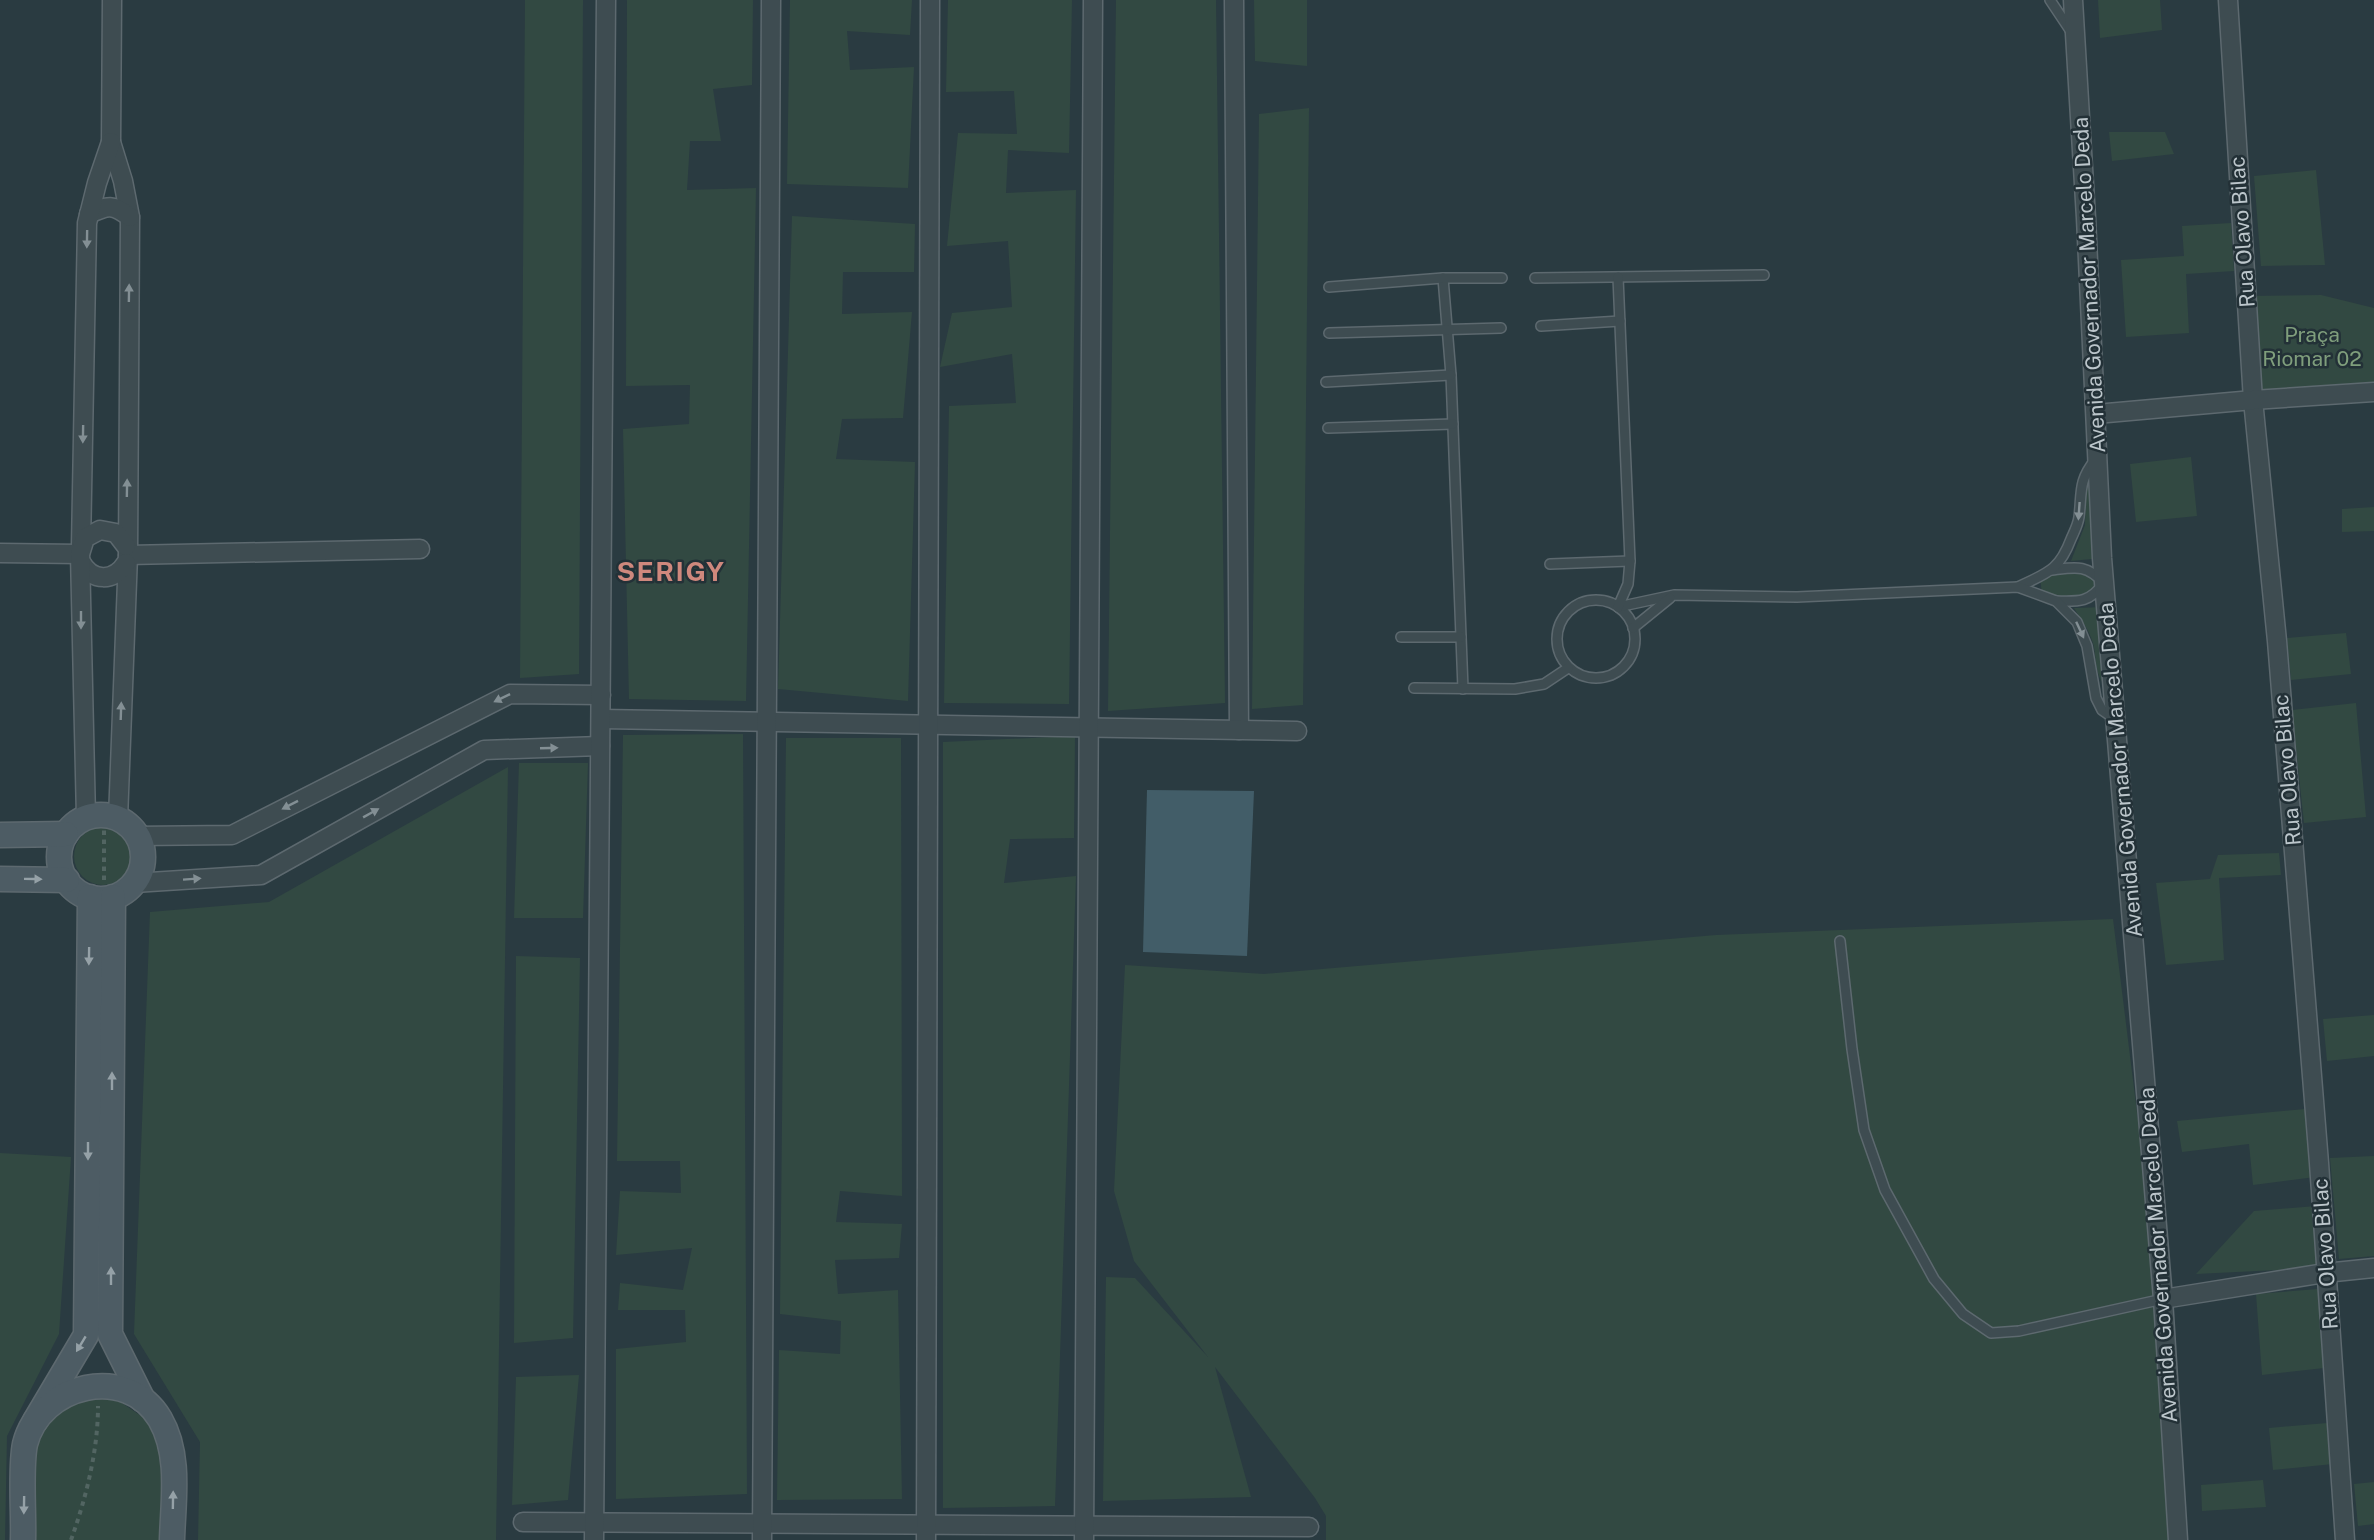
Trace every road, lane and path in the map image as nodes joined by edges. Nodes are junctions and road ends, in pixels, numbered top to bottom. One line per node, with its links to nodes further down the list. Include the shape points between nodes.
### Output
1 (112, 0): 11 (street)
2 (606, 0): 51 (street)
3 (771, 0): 54 (street)
4 (930, 0): 55 (street)
5 (1093, 0): 56 (street)
6 (1234, 0): 57 (street)
7 (2050, 0): 10 (lane)
8 (2073, 0): 10 (street, Avenida Governador Marcelo Deda)
9 (2228, 0): 28 (street, Rua Olavo Bilac)
10 (2075, 38): 29 (street, Avenida Governador Marcelo Deda)
11 (111, 142): 12 (street); 13 (street)
12 (89, 214): 13 (street, via 116,207); 35 (street, one-way to 35)
13 (130, 217): 36 (street, one-way to 13)
14 (1764, 275): 18 (lane)
15 (1443, 278): 16 (lane); 19 (lane); 23 (lane)
16 (1502, 278)
17 (1535, 278): 18 (lane)
18 (1618, 278): 20 (lane)
19 (1329, 287)
20 (1620, 321): 21 (lane); 37 (lane)
21 (1541, 326)
22 (1501, 328): 23 (lane)
23 (1446, 329): 24 (lane); 25 (lane)
24 (1329, 333)
25 (1451, 375): 26 (lane); 30 (lane)
26 (1326, 382)
27 (2374, 392): 28 (street)
28 (2253, 400): 29 (street); 71 (street, Rua Olavo Bilac, via 2278,652)
29 (2096, 414): 32 (street, Avenida Governador Marcelo Deda)
30 (1453, 424): 31 (lane); 47 (lane)
31 (1328, 428)
32 (2098, 457): 39 (lane, one-way to 39, via 2086,471 2080,488 2079,519 2064,559); 40 (street, Avenida Governador Marcelo Deda)
33 (420, 549): 36 (street)
34 (0, 553): 35 (street)
35 (81, 554): 36 (street, via 92,575 107,578 115,575); 36 (street, via 85,538 100,530 116,533); 60 (street, one-way to 60)
36 (127, 554): 61 (street, one-way to 36)
37 (1630, 561): 38 (lane); 44 (lane, via 1628,585)
38 (1550, 564)
39 (2052, 570): 40 (lane, via 2077,567 2093,571); 41 (lane)
40 (2104, 583): 43 (lane, via 2096,595 2079,602); 53 (street, Avenida Governador Marcelo Deda)
41 (2018, 586): 42 (lane, via 1797,597); 43 (lane)
42 (1674, 595): 44 (lane); 45 (lane)
43 (2056, 601): 53 (lane, one-way to 53, via 2077,622 2087,646 2096,698 2102,710)
44 (1618, 607): 45 (lane); 48 (lane, via 1593,600 1570,610 1557,632 1557,645)
45 (1634, 628): 48 (lane, via 1633,654 1616,674 1591,679)
46 (1401, 637): 47 (lane)
47 (1461, 637): 50 (lane)
48 (1568, 668): 50 (lane, via 1544,684 1515,689)
49 (1414, 688): 50 (lane)
50 (1463, 689)
51 (601, 695): 52 (street); 64 (street, one-way to 64, via 510,694 232,835)
52 (601, 719): 54 (street); 59 (street)
53 (2115, 719): 72 (street, Avenida Governador Marcelo Deda)
54 (767, 722): 55 (street); 78 (street)
55 (928, 725): 56 (street); 79 (street)
56 (1089, 728): 57 (street); 80 (street)
57 (1239, 730): 58 (street)
58 (1297, 731)
59 (600, 746): 67 (street, one-way to 59, via 261,875 484,750); 77 (street)
60 (86, 818): 61 (street, via 99,815); 62 (street)
61 (118, 819): 64 (street)
62 (66, 834): 63 (street); 66 (street, via 59,860)
63 (0, 835)
64 (137, 836): 67 (street, via 143,856)
65 (0, 879): 66 (street, one-way to 66)
66 (67, 880): 68 (street, via 70,886)
67 (134, 883): 68 (street)
68 (102, 897): 73 (street, one-way to 68, via 110,1334); 74 (street, one-way to 74, via 86,1335)
69 (1840, 940): 72 (lane, via 1864,1130 1884,1190 1934,1279 1963,1314 1992,1333 2019,1331)
70 (2374, 1268): 71 (street)
71 (2325, 1273): 72 (street); 85 (street, Rua Olavo Bilac)
72 (2163, 1299): 84 (street, Avenida Governador Marcelo Deda)
73 (143, 1401): 74 (street, via 122,1390 99,1386 74,1390 52,1402); 83 (street, one-way to 73, via 173,1461 169,1438 159,1417)
74 (35, 1421): 82 (street, one-way to 82, via 25,1444)
75 (523, 1522): 77 (street)
76 (1309, 1527): 81 (street)
77 (594, 1531): 78 (street)
78 (762, 1532): 79 (street)
79 (926, 1532): 80 (street)
80 (1084, 1533): 81 (street)
81 (1244, 1534)
82 (23, 1540)
83 (172, 1540)
84 (2178, 1540)
85 (2345, 1540)

